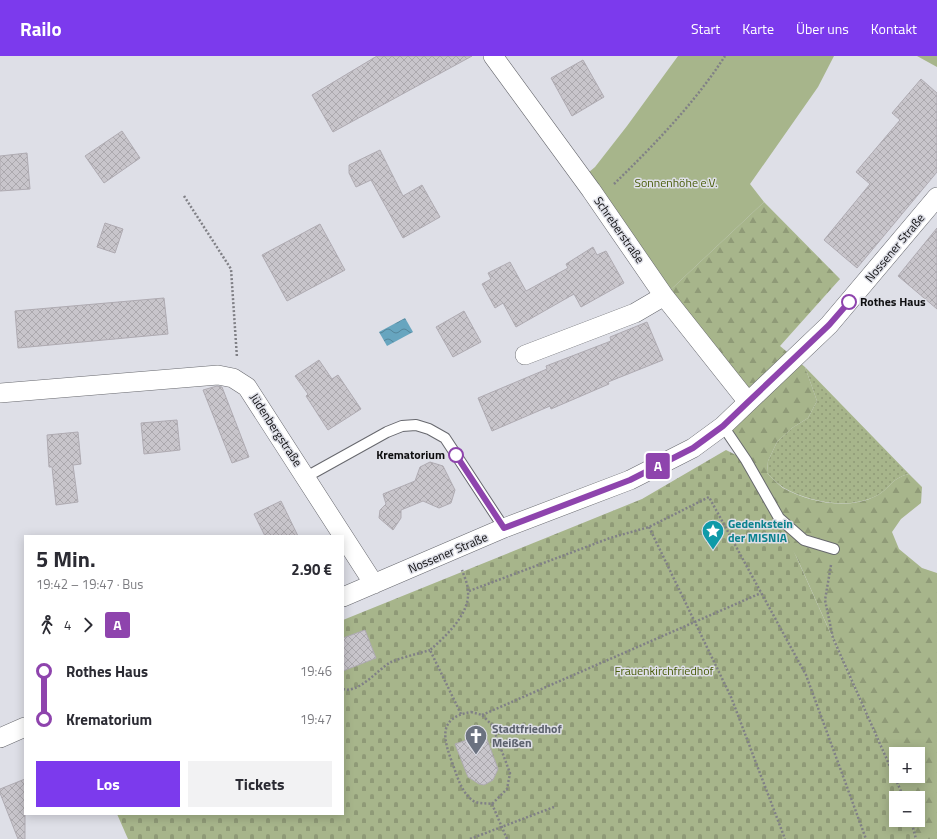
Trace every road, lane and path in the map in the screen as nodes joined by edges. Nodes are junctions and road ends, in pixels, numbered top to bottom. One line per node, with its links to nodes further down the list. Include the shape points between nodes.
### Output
1 (493, 56): 5 (street, Schreberstraße)
2 (724, 56): 5 (path, via 705,86 641,158)
3 (184, 196): 8 (path, via 231,269 238,354)
4 (937, 197): 10 (street, Nossener Straße, via 829,325)
5 (598, 200): 6 (street, Schreberstraße)
6 (664, 296): 7 (street, via 636,313); 10 (street, Schreberstraße)
7 (525, 355)
8 (233, 378): 9 (street, Jüdenbergstraße, via 218,375); 12 (street, Jüdenbergstraße, via 247,387)
9 (0, 393)
10 (748, 402): 11 (street, Nossener Straße)
11 (723, 426): 14 (street, Nossener Straße, via 693,448 630,480); 17 (lane, via 779,518 804,540)
12 (306, 477): 14 (lane, via 402,426 416,425 429,428 445,438); 15 (street, Jüdenbergstraße)
13 (648, 527): 20 (path, via 610,538); 21 (path, via 709,498); 23 (path)
14 (504, 528): 18 (street, Nossener Straße)
15 (343, 535)
16 (344, 537): 19 (street, Jüdenbergstraße)
17 (834, 549): 30 (path, via 825,600 833,638)
18 (454, 550): 19 (street, Nossener Straße); 20 (path)
19 (374, 584): 22 (street, Nossener Straße)
20 (469, 592): 24 (path, via 464,611 448,634)
21 (761, 593): 23 (path); 38 (path, via 806,675)
22 (344, 598)
23 (695, 622): 27 (path); 37 (path, via 731,697)
24 (430, 650): 25 (path, via 390,663 358,687); 26 (path)
25 (344, 689)
26 (461, 714): 27 (path); 31 (path, via 446,726 444,741 463,790 473,801)
27 (482, 714): 31 (path, via 492,725 510,772 507,789)
28 (24, 727): 29 (street)
29 (0, 738)
30 (901, 791)
31 (492, 804): 33 (path)
32 (554, 808): 33 (path)
33 (501, 826): 35 (path); 36 (path)
34 (913, 827): 39 (path)
35 (470, 839)
36 (507, 839)
37 (785, 839)
38 (866, 839)
39 (916, 839)

